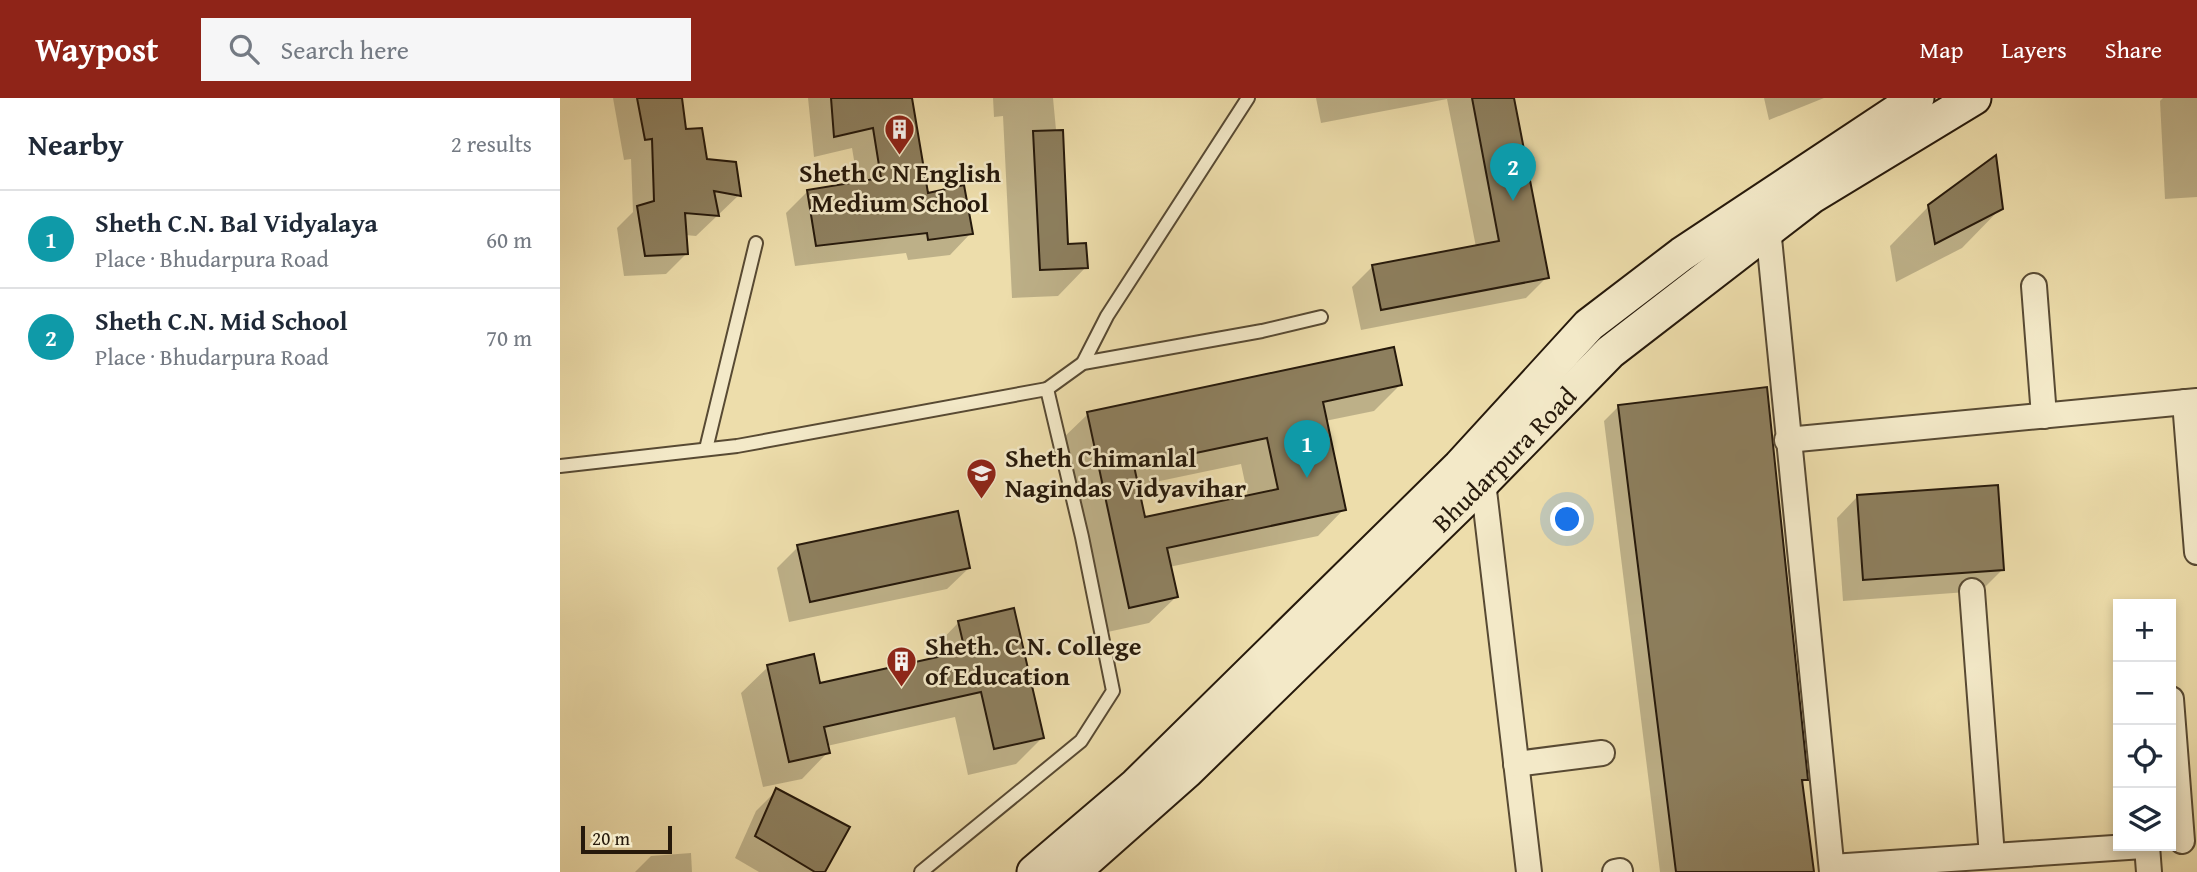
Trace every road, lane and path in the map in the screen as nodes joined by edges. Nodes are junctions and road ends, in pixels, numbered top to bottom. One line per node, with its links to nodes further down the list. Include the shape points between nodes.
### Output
1 (1248, 98): 8 (lane, via 1107,316)
2 (1917, 98): 4 (street, Bhudarpura Road)
3 (1973, 98): 4 (street, Bhudarpura Road, via 1811,197)
4 (1765, 214): 12 (street); 15 (street, Bhudarpura Road)
5 (756, 243): 13 (lane)
6 (2034, 286): 11 (street)
7 (1321, 317): 8 (lane)
8 (1083, 363): 9 (lane)
9 (1047, 389): 13 (lane); 27 (lane, via 1113,691 1081,741)
10 (2191, 402): 11 (street); 16 (street)
11 (2045, 416): 12 (street)
12 (1787, 440): 26 (street)
13 (706, 449): 14 (lane)
14 (560, 466)
15 (1476, 470): 18 (street, Bhudarpura Road); 21 (street)
16 (2197, 552)
17 (1972, 591): 25 (street)
18 (1271, 671): 28 (street, Bhudarpura Road); 29 (street, Bhudarpura Road, via 1186,772)
19 (2173, 725): 22 (street)
20 (1602, 753): 21 (street)
21 (1516, 764): 30 (street)
22 (2183, 841)
23 (2113, 848): 25 (street)
24 (2146, 851): 31 (street)
25 (1992, 856): 26 (street)
26 (1832, 870)
27 (921, 872)
28 (1034, 872)
29 (1073, 872)
30 (1529, 872)
31 (2148, 872)

